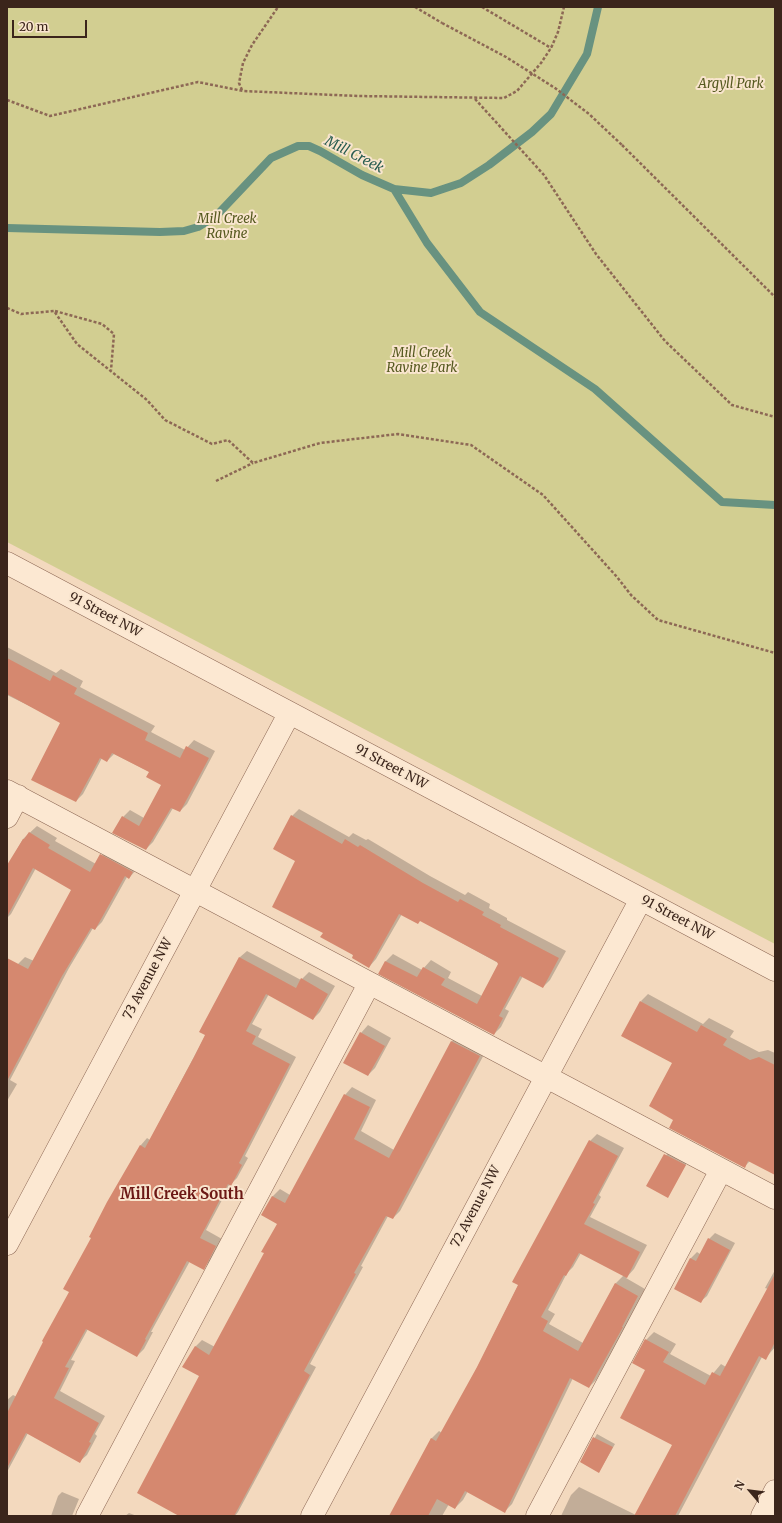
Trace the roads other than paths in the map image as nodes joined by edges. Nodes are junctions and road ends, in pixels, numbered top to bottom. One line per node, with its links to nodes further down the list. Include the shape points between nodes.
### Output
1 (7, 563): 2 (street, 91 Street NW)
2 (289, 714): 5 (street, 73 Avenue NW); 6 (street, 91 Street NW)
3 (12, 794): 4 (street); 5 (street)
4 (7, 817)
5 (195, 890): 8 (street); 12 (street, 73 Avenue NW)
6 (641, 899): 7 (street, 91 Street NW); 9 (street, 72 Avenue NW)
7 (775, 970)
8 (369, 984): 9 (street); 14 (street)
9 (546, 1076): 10 (street); 15 (street, 72 Avenue NW)
10 (721, 1170): 11 (street); 16 (street)
11 (775, 1198)
12 (7, 1244)
13 (775, 1491): 17 (street)
14 (87, 1516)
15 (312, 1516)
16 (537, 1516)
17 (762, 1516)

